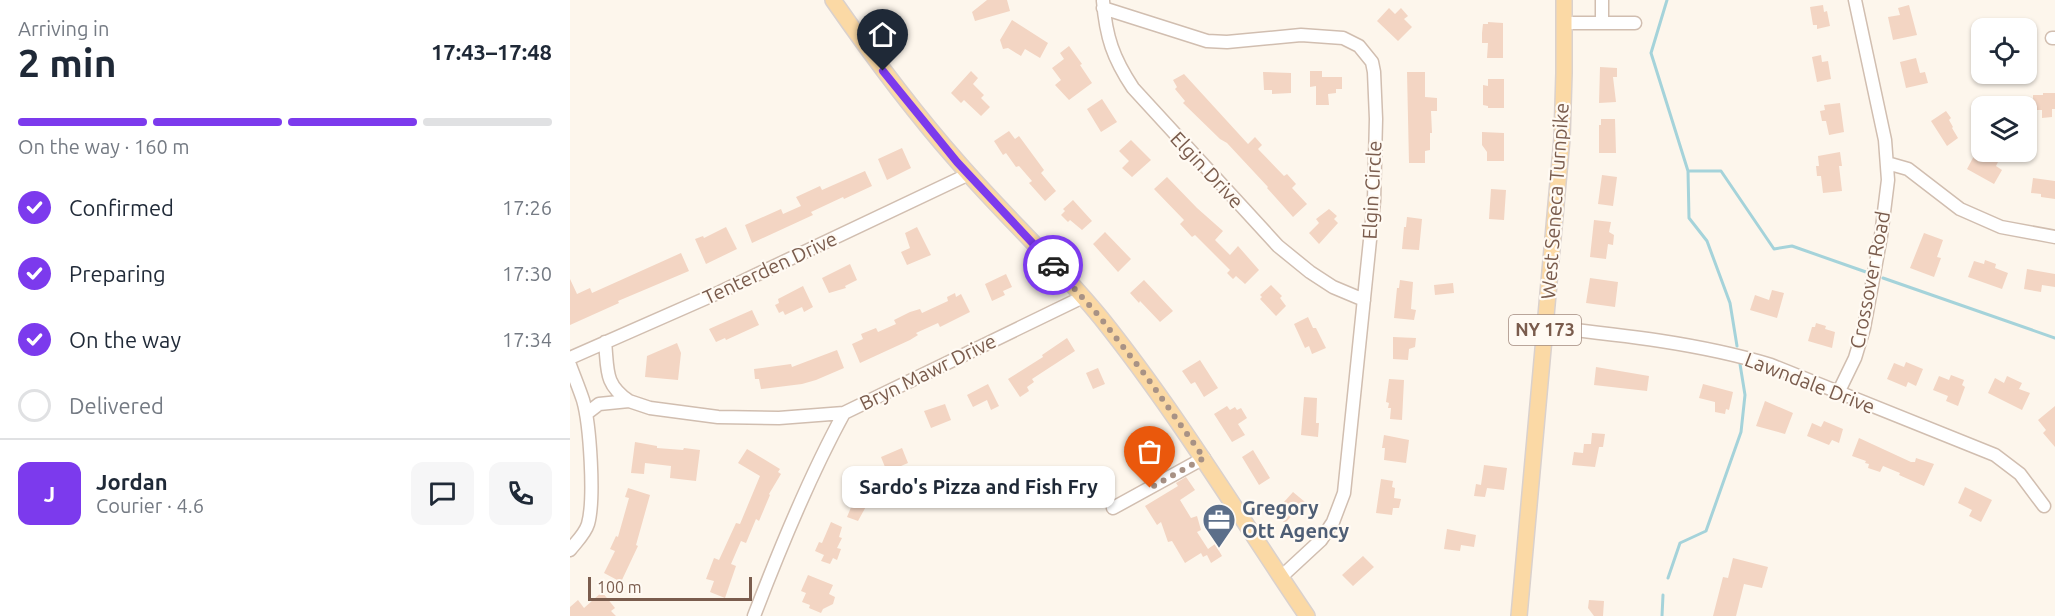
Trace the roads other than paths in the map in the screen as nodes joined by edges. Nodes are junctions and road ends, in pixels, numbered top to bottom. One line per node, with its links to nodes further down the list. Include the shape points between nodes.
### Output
1 (833, 0): 10 (main road, via 883,71)
2 (1564, 0): 6 (main road, West Seneca Turnpike / NY 173)
3 (1602, 0): 7 (street)
4 (1855, 0): 9 (street, Crossover Road)
5 (1103, 4): 13 (street, Elgin Drive, via 1105,26 1118,64 1132,88 1278,246 1333,287); 13 (street, Elgin Circle, via 1207,41 1319,35 1343,38 1359,46 1372,62 1376,119 1374,201)
6 (1564, 23): 7 (street); 14 (main road, West Seneca Turnpike / NY 173, via 1562,138)
7 (1602, 23): 8 (street)
8 (1635, 23)
9 (1887, 163): 11 (street, via 1908,169 1960,209 1980,218 2001,227); 18 (street, Crossover Road, via 1881,236 1864,328 1856,358)
10 (969, 174): 12 (main road); 15 (street, Tenterden Drive)
11 (2055, 237)
12 (1083, 297): 20 (street, Bryn Mawr Drive); 22 (main road)
13 (1364, 300): 26 (street, Elgin Circle, via 1344,493 1321,540)
14 (1546, 327): 18 (street, Lawndale Drive, via 1694,345 1739,355); 29 (main road, West Seneca Turnpike / NY 173)
15 (605, 342): 16 (street, Tenterden Drive); 19 (street, via 611,385)
16 (570, 358)
17 (570, 365): 21 (street)
18 (1838, 393): 23 (street, Lawndale Drive, via 1995,455 2020,474)
19 (629, 401): 20 (street, via 650,408 718,417); 21 (street, via 599,404)
20 (844, 413): 27 (street, Bryn Mawr Drive)
21 (586, 414): 25 (street, via 592,498 588,524)
22 (1204, 458): 24 (street); 26 (main road)
23 (2044, 506)
24 (1113, 508)
25 (570, 550)
26 (1281, 577): 28 (main road)
27 (754, 616)
28 (1307, 616)
29 (1518, 616)

